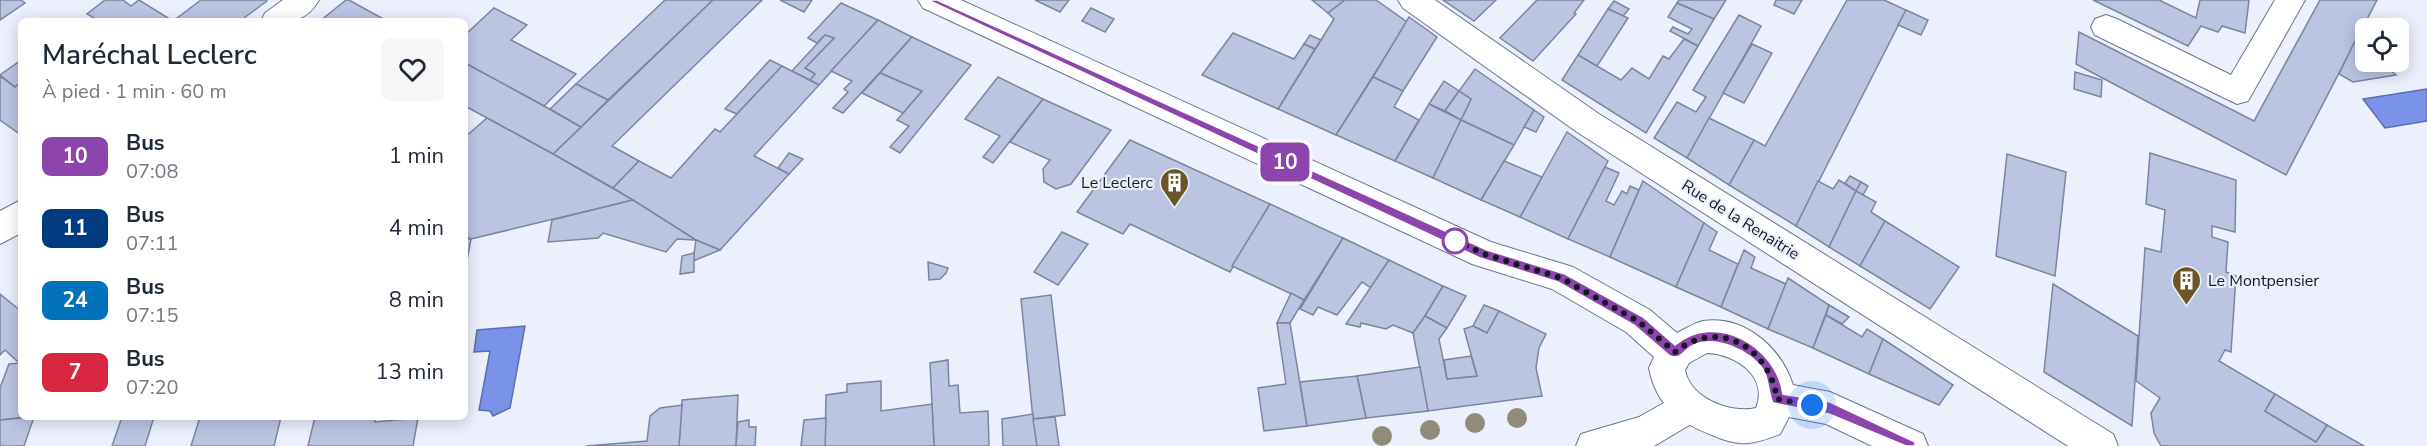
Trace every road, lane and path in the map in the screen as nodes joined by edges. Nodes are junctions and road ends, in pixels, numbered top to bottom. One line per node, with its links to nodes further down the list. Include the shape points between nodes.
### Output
1 (304, 0): 5 (main road)
2 (933, 0): 9 (main road, via 1484,254 1561,278 1638,321)
3 (1413, 0): 12 (main road, Rue de la Renaitrie, via 1588,123)
4 (2290, 0): 6 (main road, via 2237,92)
5 (280, 18)
6 (2106, 27)
7 (18, 216): 8 (main road)
8 (0, 230)
9 (1675, 352): 10 (main road, via 1702,337 1738,343 1767,366 1775,382); 11 (main road, via 1666,380)
10 (1777, 399): 11 (main road, via 1773,414 1749,434 1730,436 1712,432); 14 (main road, via 1830,408)
11 (1680, 411): 13 (main road, via 1647,432)
12 (2083, 440)
13 (1594, 446)
14 (1911, 446)

